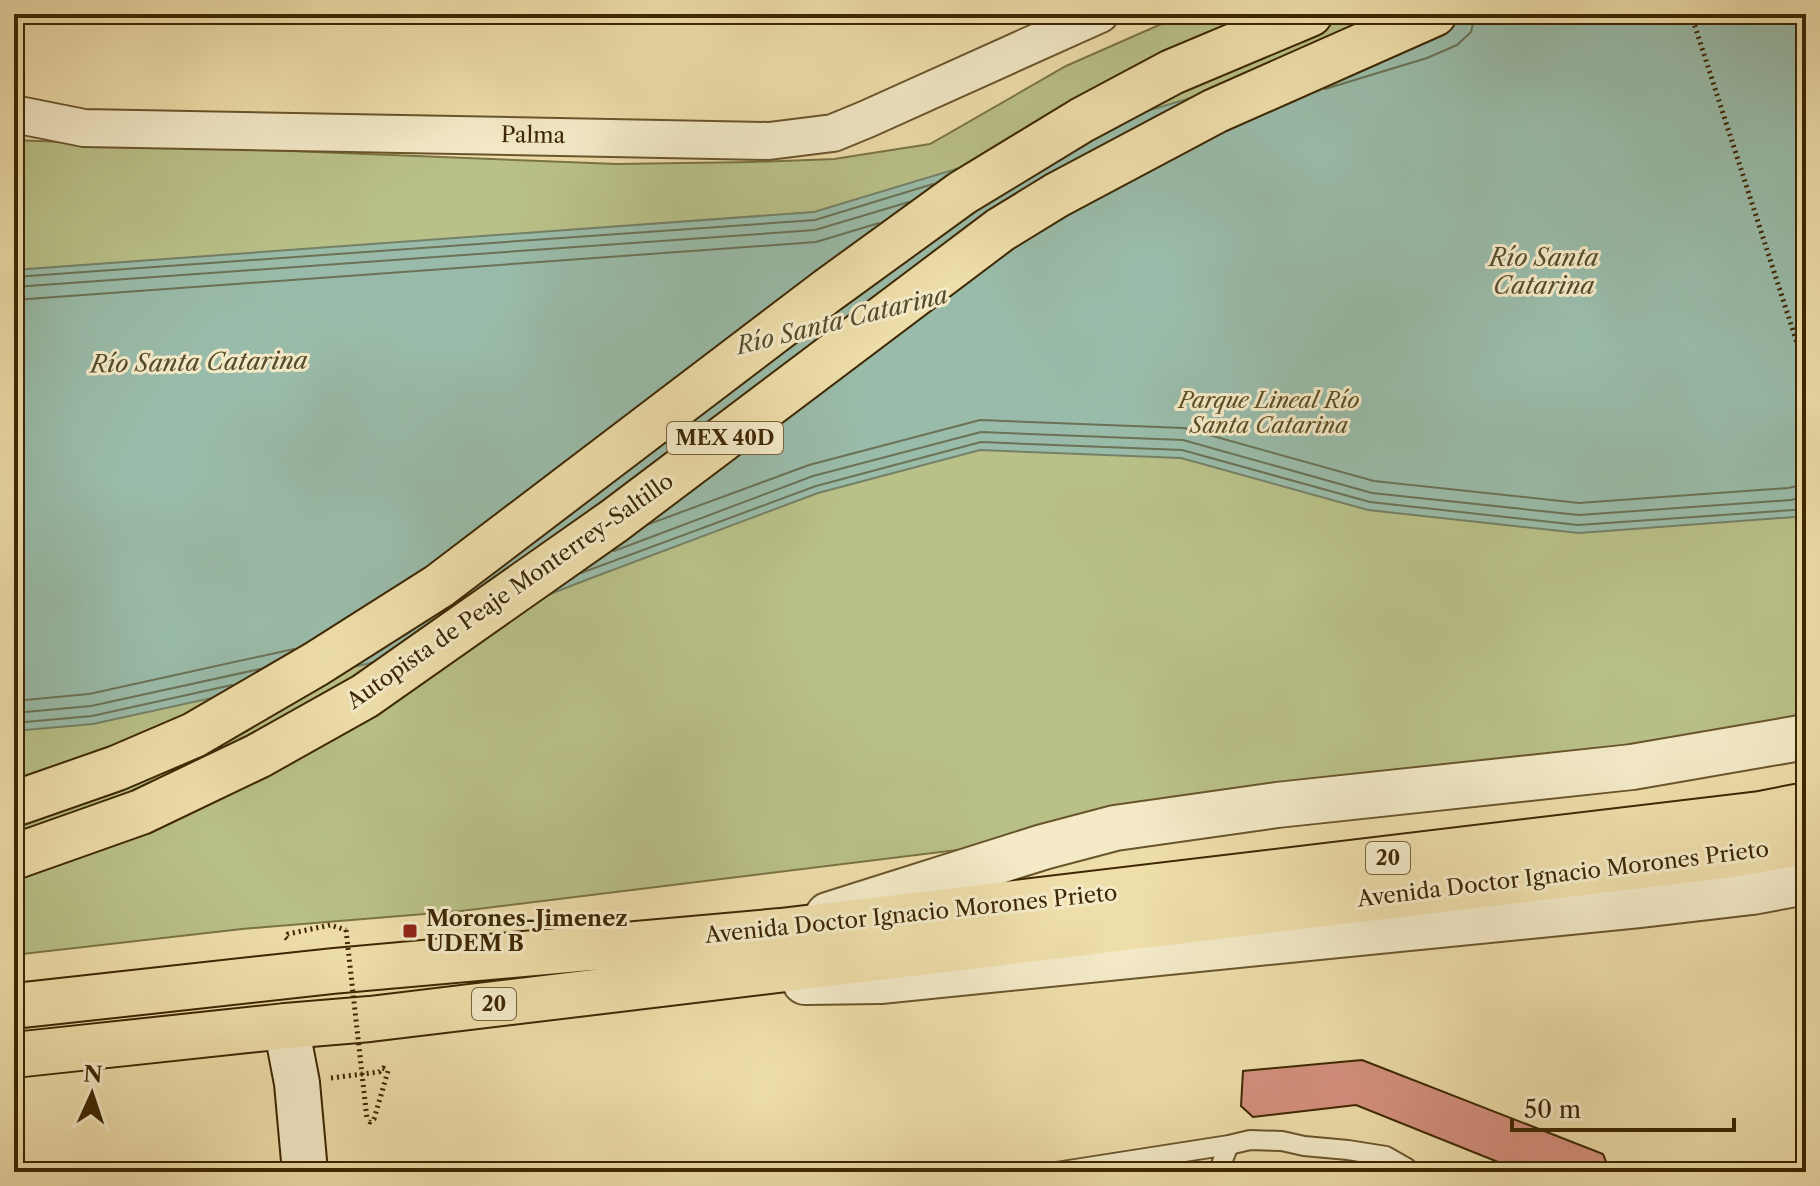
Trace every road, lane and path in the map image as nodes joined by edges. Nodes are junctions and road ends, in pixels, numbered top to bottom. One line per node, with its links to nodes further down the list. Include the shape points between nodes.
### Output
1 (1100, 14): 5 (street, Palma, via 833,133 769,141 84,128)
2 (1310, 14): 8 (main road, Autopista de Peaje Monterrey-Saltillo / MEX 40D, via 1172,72 962,193 439,586 316,664 194,735)
3 (1434, 14): 11 (main road, Autopista de Peaje Monterrey-Saltillo / MEX 40D, via 1215,111 1000,230 614,521 365,696 258,756 141,812)
4 (1691, 14): 6 (path)
5 (14, 114)
6 (1806, 371)
7 (1806, 737): 15 (street, 20, via 1632,767 1115,828)
8 (14, 804)
9 (1806, 805): 13 (main road, Avenida Doctor Ignacio Morones Prieto / 20)
10 (1806, 842): 13 (main road, Avenida Doctor Ignacio Morones Prieto / 20, via 1724,856)
11 (14, 857)
12 (1806, 882): 16 (street, Avenida Doctor Ignacio Morones Prieto / 20, via 1654,903 880,981 813,983)
13 (970, 928): 15 (main road, Avenida Doctor Ignacio Morones Prieto / 20); 16 (main road, Avenida Doctor Ignacio Morones Prieto / 20)
14 (346, 930): 20 (path, bridge, via 367,1119 374,1119 388,1071 383,1068 379,1072)
15 (781, 931): 17 (main road, Avenida Doctor Ignacio Morones Prieto / 20)
16 (748, 974): 18 (main road, Avenida Doctor Ignacio Morones Prieto / 20)
17 (14, 1006)
18 (286, 1026): 19 (main road, Avenida Doctor Ignacio Morones Prieto / 20); 20 (street)
19 (14, 1055)
20 (297, 1083): 22 (street)
21 (1229, 1145): 23 (lane); 24 (lane); 25 (lane, via 1282,1141 1348,1150 1386,1156)
22 (305, 1172)
23 (1056, 1172)
24 (1218, 1172)
25 (1409, 1172)

